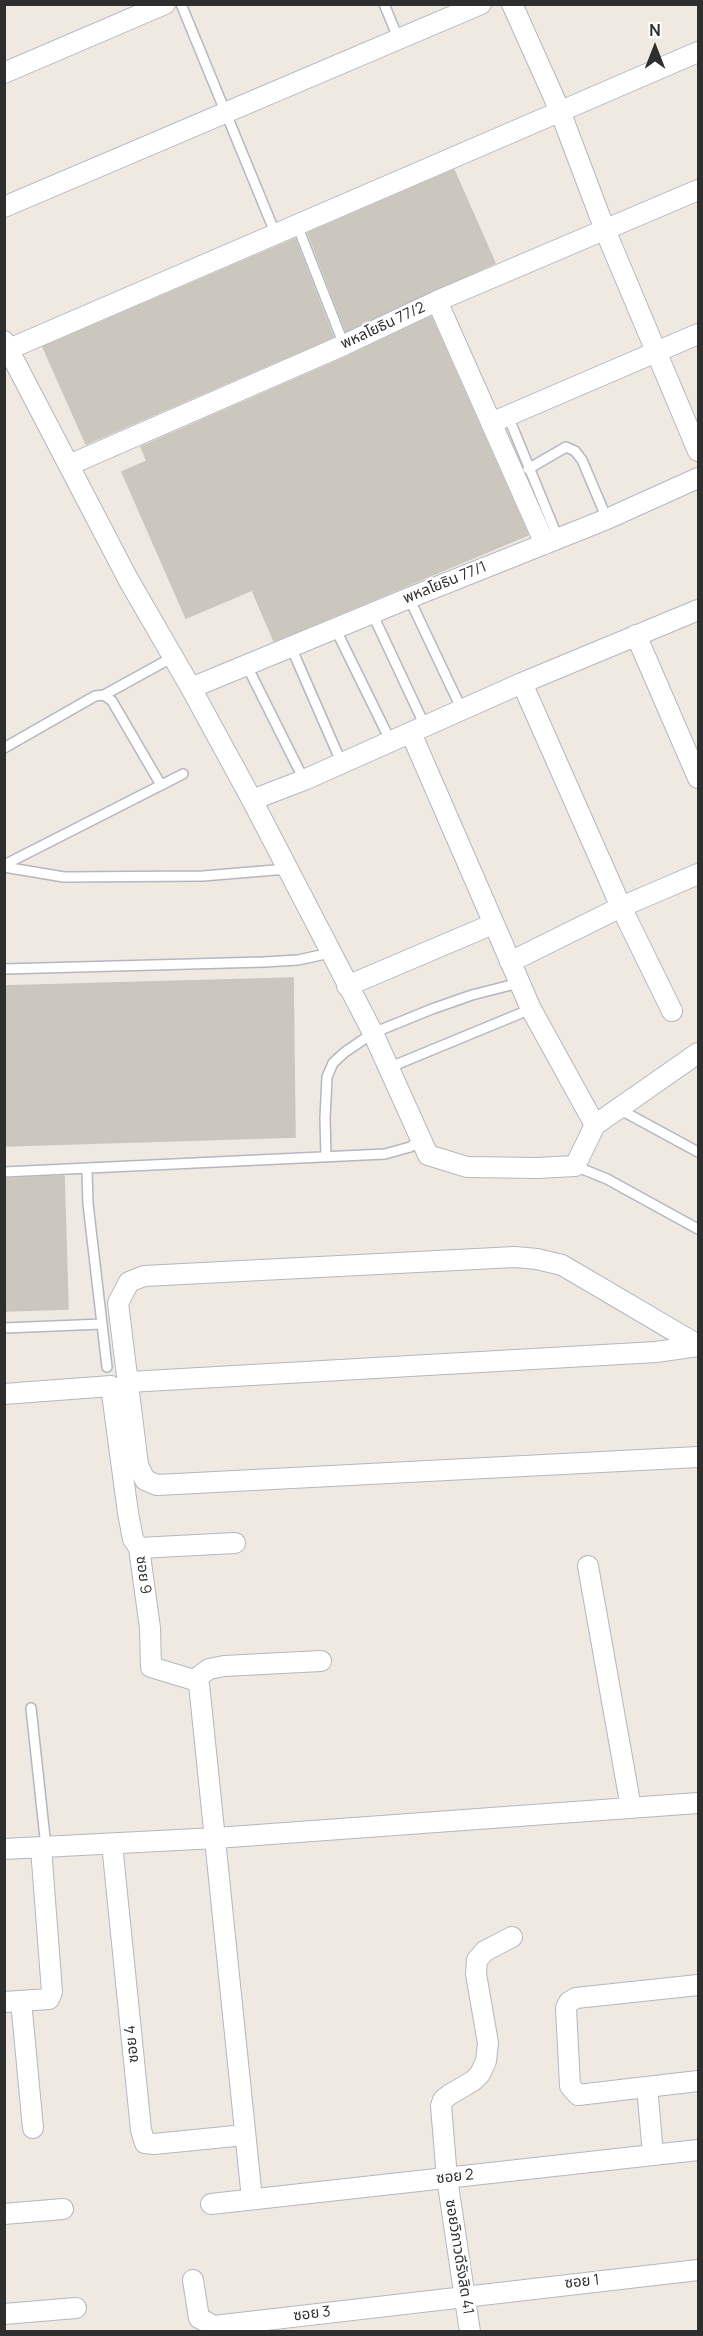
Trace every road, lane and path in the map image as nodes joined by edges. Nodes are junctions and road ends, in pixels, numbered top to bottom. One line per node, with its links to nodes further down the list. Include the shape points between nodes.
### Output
1 (165, 4): 8 (street)
2 (181, 4): 10 (lane)
3 (384, 4): 6 (lane)
4 (481, 4): 6 (street)
5 (512, 4): 9 (street)
6 (399, 40): 10 (street)
7 (699, 52): 9 (street)
8 (4, 73)
9 (560, 111): 13 (street); 14 (street)
10 (227, 113): 12 (street); 15 (lane)
11 (699, 190): 14 (street, พหลโยธิน 77/2)
12 (4, 207)
13 (297, 225): 15 (street); 19 (lane)
14 (604, 230): 16 (street, พหลโยธิน 77/2); 20 (street)
15 (276, 236): 18 (street)
16 (437, 301): 19 (street, พหลโยธิน 77/2); 21 (street)
17 (699, 334): 20 (street)
18 (7, 345): 23 (street)
19 (344, 345): 23 (street, พหลโยธิน 77/2)
20 (657, 352): 21 (street); 22 (street)
21 (499, 420): 24 (lane); 27 (street)
22 (699, 451)
23 (69, 465): 34 (street)
24 (528, 469): 26 (lane, via 566,447 575,451); 27 (lane)
25 (699, 478): 26 (street, พหลโยธิน 77/1)
26 (607, 519): 27 (street, พหลโยธิน 77/1)
27 (551, 541): 28 (street, พหลโยธิน 77/1)
28 (408, 598): 30 (street, พหลโยธิน 77/1); 39 (lane)
29 (699, 610): 32 (street)
30 (372, 613): 31 (street, พหลโยธิน 77/1); 40 (lane)
31 (335, 628): 33 (street, พหลโยธิน 77/1); 41 (lane)
32 (636, 635): 36 (street); 45 (street)
33 (291, 647): 35 (street, พหลโยธิน 77/1); 43 (lane)
34 (173, 657): 37 (street); 38 (lane)
35 (248, 666): 37 (street, พหลโยธิน 77/1); 46 (lane)
36 (522, 683): 39 (street); 52 (street)
37 (191, 688): 48 (street)
38 (104, 694): 42 (lane); 47 (lane, via 112,700)
39 (462, 710): 40 (street)
40 (418, 729): 41 (street); 53 (street)
41 (391, 742): 43 (street)
42 (4, 748)
43 (342, 764): 46 (street)
44 (183, 774): 47 (lane)
45 (699, 778)
46 (304, 780): 48 (street)
47 (161, 785): 49 (lane)
48 (252, 800): 50 (street)
49 (4, 866): 50 (lane, via 64,877 203,876)
50 (287, 869): 54 (street)
51 (699, 874): 52 (street)
52 (621, 907): 55 (street); 60 (street)
53 (493, 924): 55 (street); 58 (street)
54 (330, 953): 56 (lane, via 264,962); 58 (street)
55 (510, 962): 57 (street)
56 (4, 969)
57 (519, 983): 59 (street); 61 (lane, via 432,1009)
58 (347, 986): 61 (street)
59 (531, 1009): 63 (lane); 65 (street)
60 (672, 1011)
61 (373, 1033): 63 (street); 68 (lane, via 333,1063 327,1077)
62 (699, 1053): 64 (street)
63 (388, 1068): 66 (street)
64 (619, 1109): 65 (street); 67 (lane)
65 (595, 1125): 69 (street)
66 (420, 1140): 68 (lane, via 385,1155); 69 (street, via 428,1155 467,1167)
67 (699, 1152)
68 (326, 1157): 70 (lane)
69 (575, 1166): 72 (lane)
70 (87, 1170): 71 (lane); 73 (lane)
71 (4, 1172)
72 (699, 1229)
73 (102, 1324): 74 (lane); 76 (lane)
74 (4, 1328)
75 (699, 1345): 77 (street, via 644,1352); 77 (street, via 562,1265 537,1259 144,1276 129,1282 118,1303)
76 (107, 1367)
77 (129, 1382): 79 (street, via 138,1465 145,1480 157,1485)
78 (4, 1394): 81 (street, ซอย 9, via 111,1386 128,1513 133,1539)
79 (699, 1457)
80 (235, 1543): 81 (street)
81 (139, 1548): 84 (street, ซอย 9, via 152,1668)
82 (588, 1566): 87 (street)
83 (321, 1661): 84 (street, via 224,1666 209,1669)
84 (194, 1680): 88 (street, via 199,1684)
85 (32, 1708): 90 (lane)
86 (699, 1803): 87 (street)
87 (631, 1808): 88 (street)
88 (216, 1838): 89 (street); 98 (street)
89 (112, 1844): 90 (street); 98 (street, ซอย 4, via 145,2143)
90 (44, 1848): 91 (street); 94 (street, via 52,1992 50,1999)
91 (4, 1849)
92 (512, 1937): 101 (street, ซอยวิภาวดีรังสิต 41, via 485,1951 477,1960 488,2043 486,2061 473,2081 449,2095 441,2106)
93 (699, 1985): 96 (street, via 576,1998 569,2002 566,2008 572,2091 578,2095)
94 (13, 2002): 97 (street)
95 (699, 2080): 96 (street)
96 (647, 2087): 100 (street)
97 (33, 2128)
98 (246, 2134): 102 (street)
99 (699, 2150): 100 (street, ซอย 2)
100 (653, 2154): 101 (street, ซอย 2)
101 (447, 2178): 102 (street, ซอย 2); 108 (street, ซอยวิภาวดีรังสิต 41)
102 (252, 2199): 103 (street, ซอย 2)
103 (211, 2204)
104 (63, 2210): 105 (street)
105 (4, 2214)
106 (699, 2270): 108 (street, ซอย 1)
107 (193, 2280): 108 (street, ซอย 3, via 199,2318 214,2326)
108 (466, 2295): 111 (street, ซอยวิภาวดีรังสิต 41)
109 (76, 2308): 110 (street)
110 (4, 2314)
111 (470, 2331)

